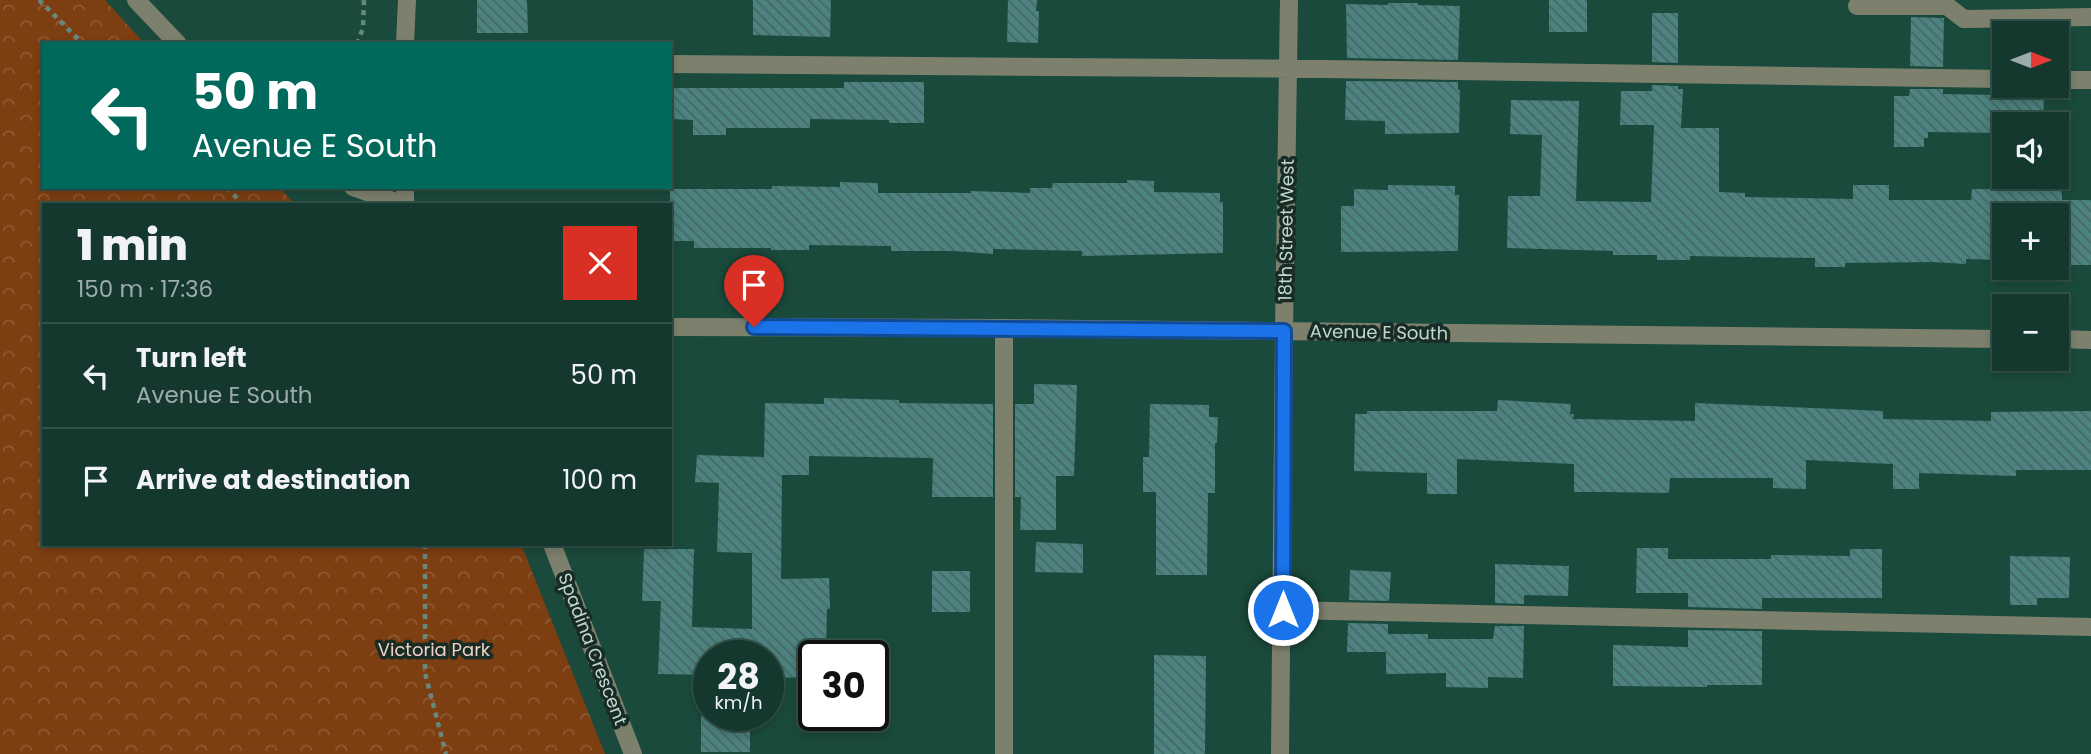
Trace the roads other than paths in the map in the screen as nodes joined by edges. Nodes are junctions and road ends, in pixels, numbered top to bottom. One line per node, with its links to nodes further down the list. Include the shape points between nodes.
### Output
1 (407, 0): 7 (street)
2 (1289, 0): 9 (street, 18th Street West)
3 (142, 2): 6 (street)
4 (1857, 6): 5 (street, via 1947,6 1964,19)
5 (2091, 17)
6 (176, 42)
7 (405, 42)
8 (672, 64): 9 (street)
9 (1288, 68): 10 (street); 17 (street, 18th Street West)
10 (1992, 79)
11 (2069, 79): 12 (street)
12 (2091, 80)
13 (360, 189): 14 (street)
14 (398, 203)
15 (672, 327): 16 (street, Avenue E South)
16 (1004, 328): 17 (street, Avenue E South); 25 (street)
17 (1284, 331): 18 (street, Avenue E South); 22 (street, 18th Street West)
18 (1992, 339)
19 (2069, 339): 20 (street)
20 (2091, 340)
21 (553, 546): 24 (street, Spadina Crescent)
22 (1283, 610): 23 (street); 26 (street, 18th Street West)
23 (2091, 627)
24 (633, 754)
25 (1004, 754)
26 (1280, 754)

